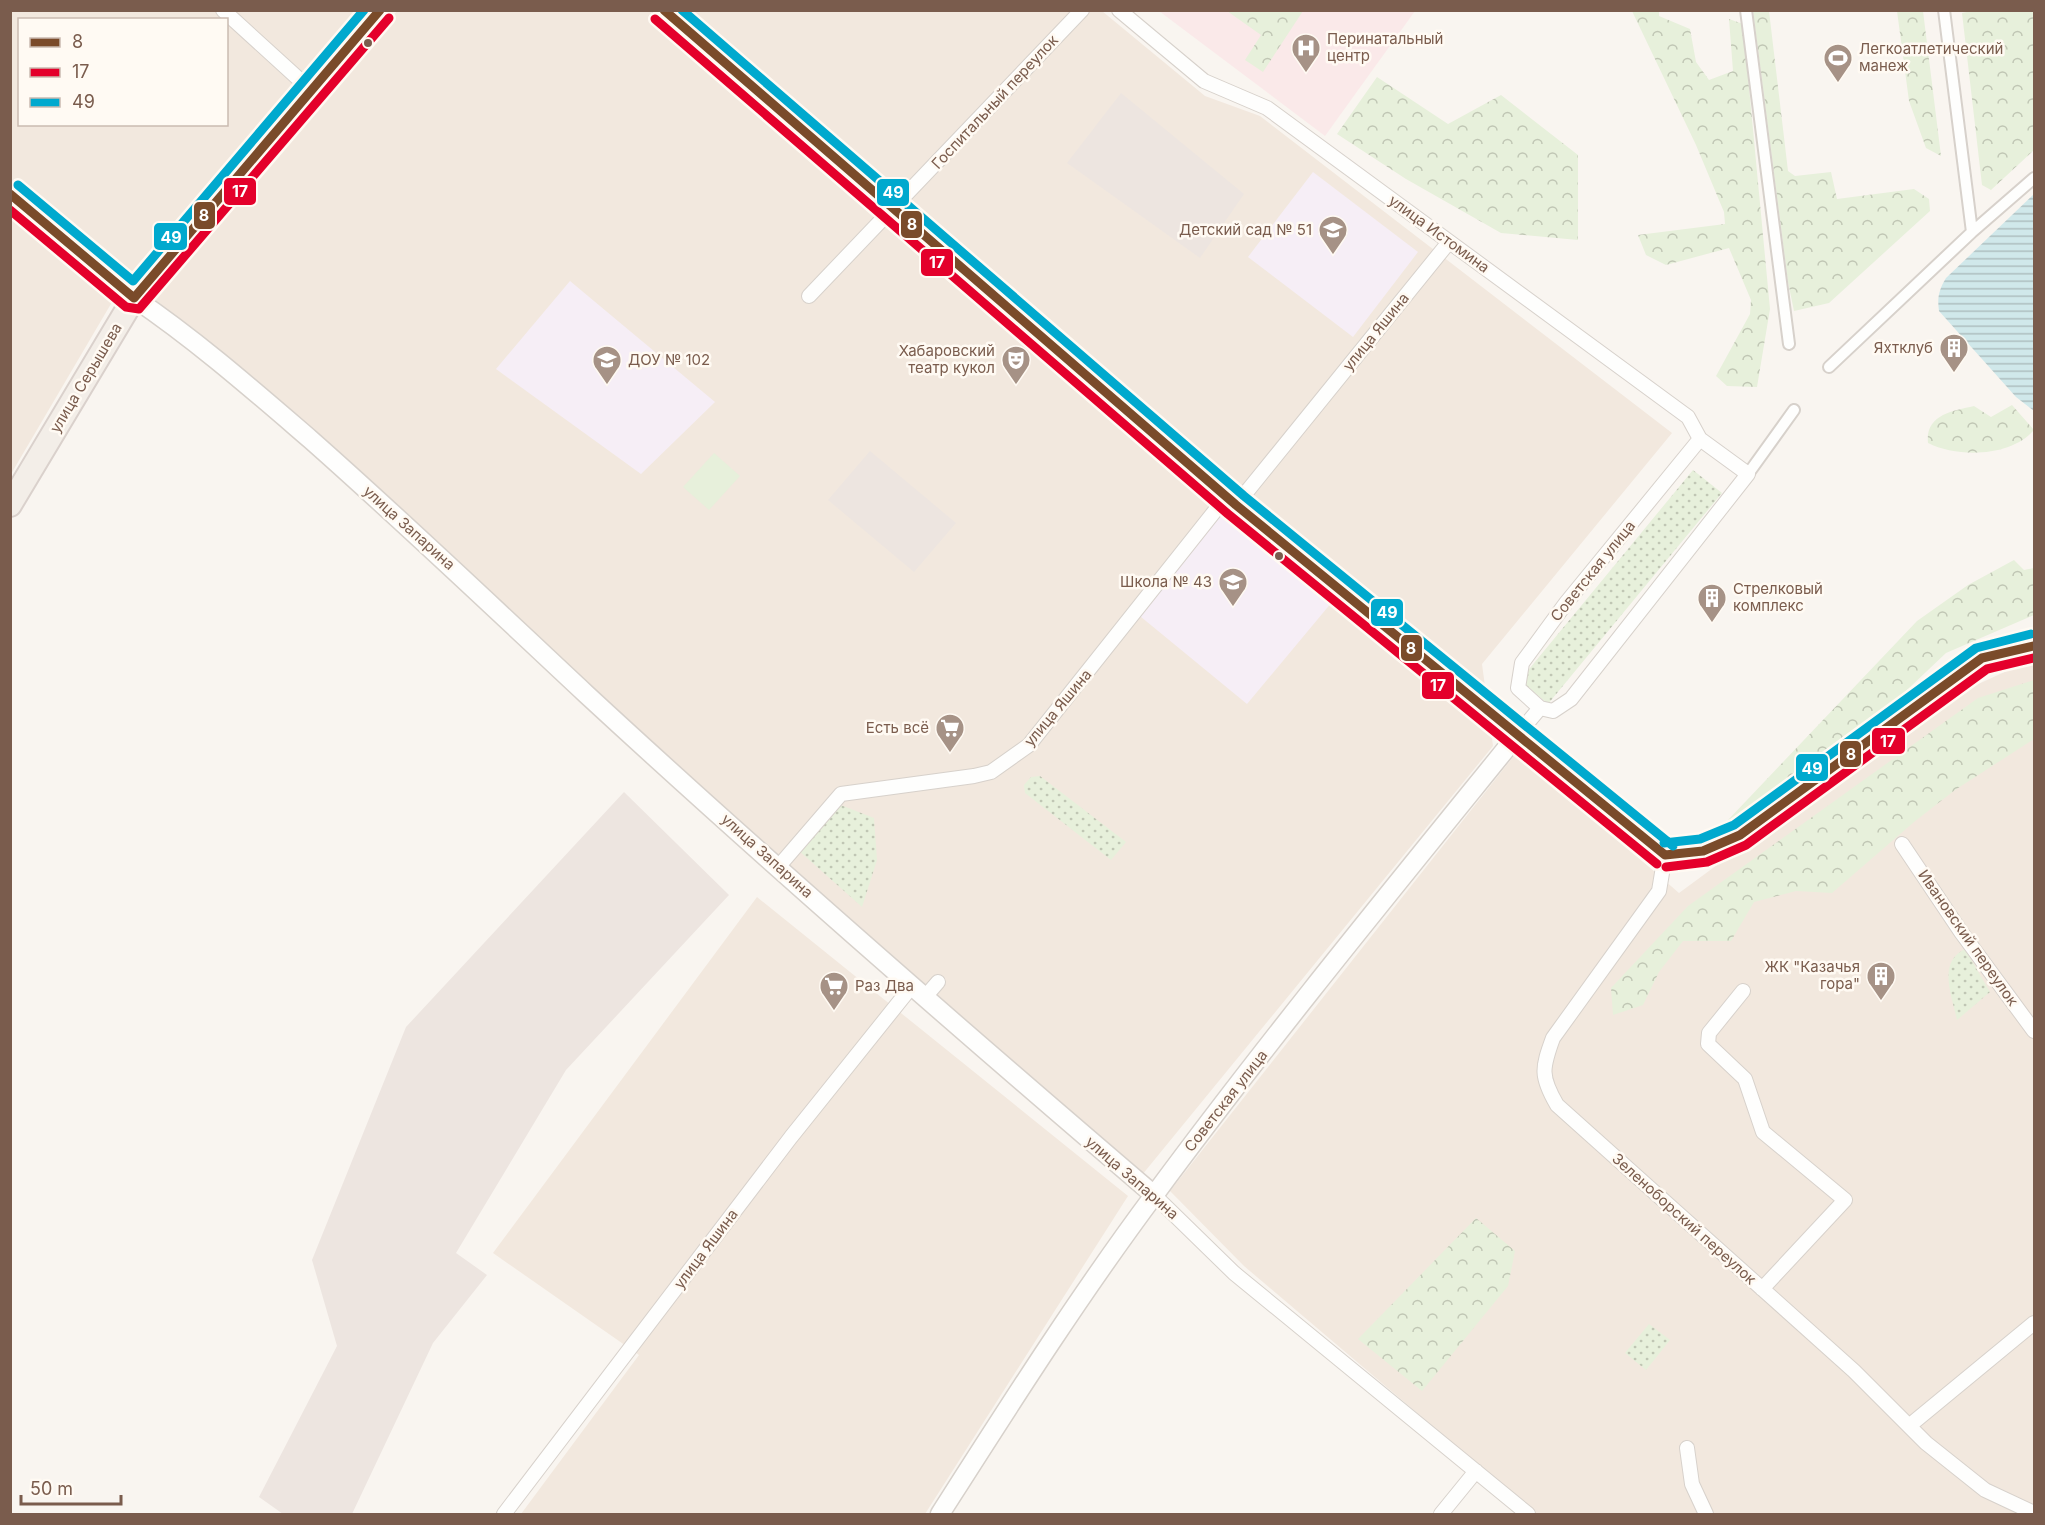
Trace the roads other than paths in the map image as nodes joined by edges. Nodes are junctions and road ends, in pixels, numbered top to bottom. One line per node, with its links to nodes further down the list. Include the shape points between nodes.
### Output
1 (223, 10): 8 (street)
2 (380, 10): 8 (main road, улица Серышева)
3 (663, 10): 11 (main road)
4 (1082, 10): 11 (street, Госпитальный переулок)
5 (1119, 10): 13 (street, улица Истомина, via 1204,81 1267,108)
6 (1746, 10): 16 (street)
7 (1944, 10): 12 (street)
8 (314, 92): 15 (main road, улица Серышева)
9 (2034, 178): 12 (street)
10 (10, 194): 15 (main road, улица Запарина)
11 (893, 210): 14 (street, Госпитальный переулок); 21 (main road)
12 (1972, 232): 17 (street)
13 (1449, 242): 19 (street, улица Истомина, via 1688,417); 21 (street, улица Яшина)
14 (809, 296)
15 (134, 298): 22 (main road, улица Серышева); 28 (street, улица Запарина, via 269,404 385,506 586,694)
16 (1790, 344)
17 (1829, 367)
18 (1794, 410): 20 (street)
19 (1700, 439): 20 (street, улица Истомина); 24 (street, Советская улица, via 1522,663 1518,688)
20 (1748, 474): 24 (street, via 1571,699 1553,711)
21 (1231, 501): 25 (main road); 28 (street, улица Яшина, via 1029,745 999,767 975,776 841,794)
22 (10, 505)
23 (2034, 646): 27 (main road, via 1982,658 1740,835 1703,851)
24 (1540, 708): 25 (street, Советская улица)
25 (1518, 734): 27 (main road); 33 (street, Советская улица, via 1315,986)
26 (1902, 844): 32 (street, Ивановский переулок)
27 (1665, 855): 34 (street, Зеленоборский переулок, via 1659,891 1553,1038 1543,1066 1545,1085 1557,1105)
28 (779, 866): 31 (street, улица Запарина)
29 (938, 982): 31 (street, улица Яшина)
30 (1743, 991): 34 (street, via 1708,1033 1708,1044 1745,1079 1763,1132 1845,1200)
31 (919, 992): 33 (street, улица Запарина); 40 (street, улица Яшина, via 784,1147)
32 (2034, 1031)
33 (1154, 1195): 38 (street, улица Запарина, via 1234,1273); 41 (street, Советская улица, via 1042,1356)
34 (1762, 1289): 36 (street, Зеленоборский переулок)
35 (2034, 1323): 36 (street)
36 (1909, 1426): 39 (street, Зеленоборский переулок, via 1985,1490)
37 (1687, 1448): 44 (street, via 1692,1484)
38 (1476, 1471): 42 (street); 43 (street, улица Запарина)
39 (2034, 1513)
40 (504, 1515)
41 (940, 1515)
42 (1441, 1515)
43 (1528, 1515)
44 (1706, 1515)

